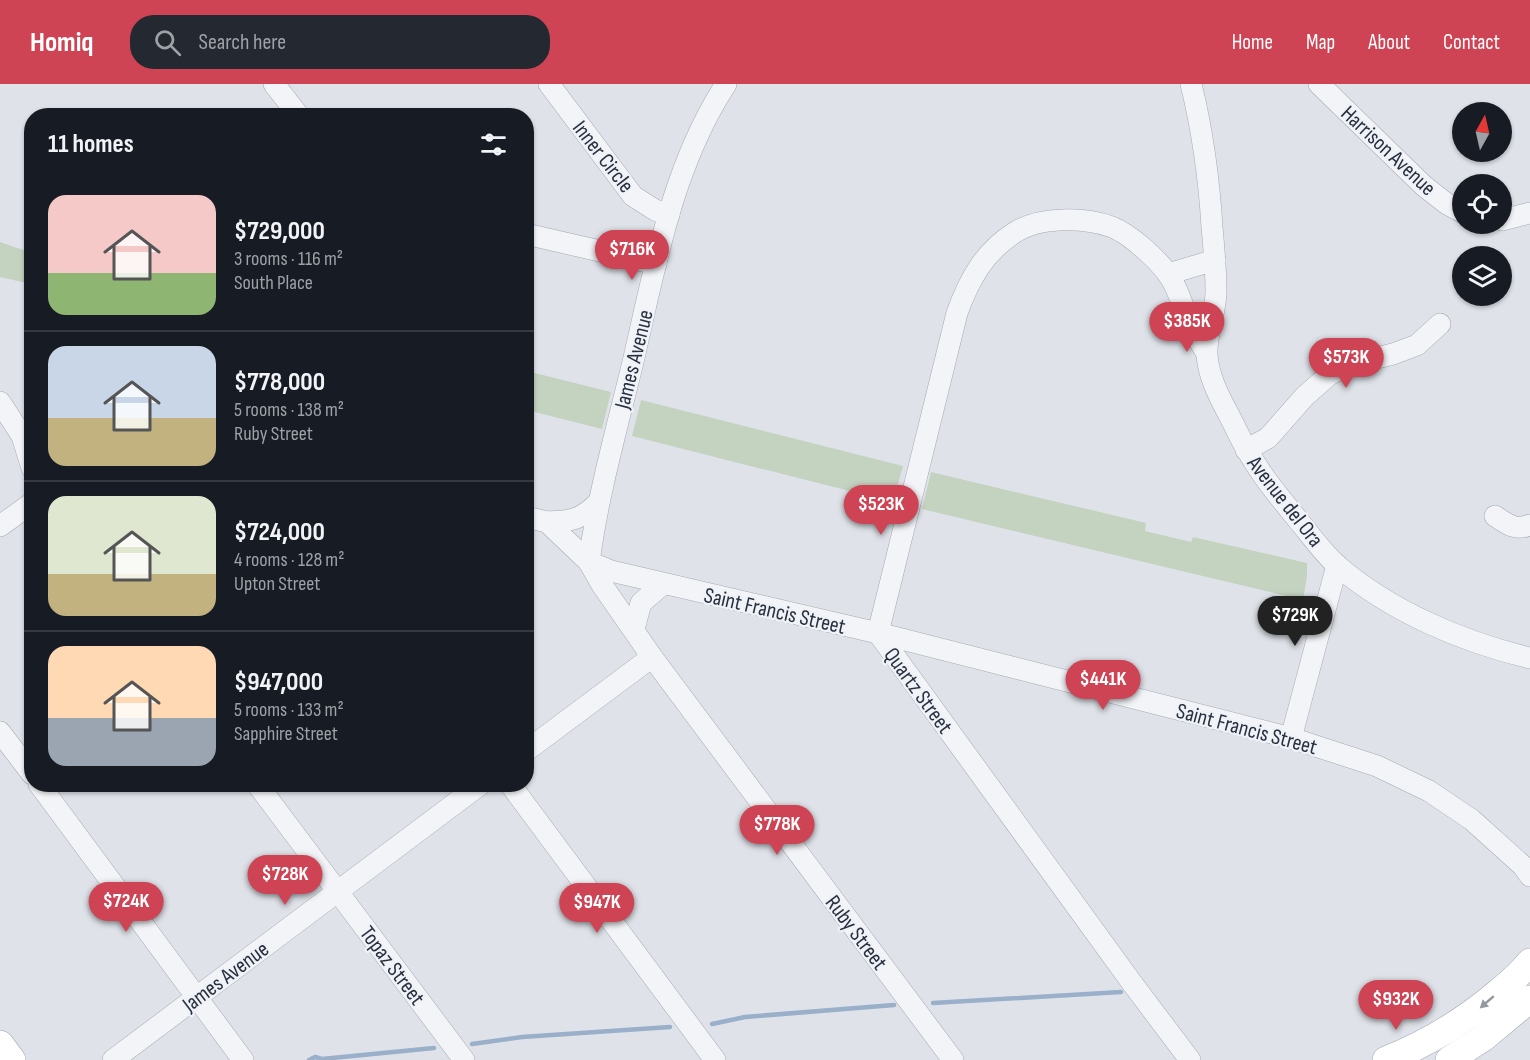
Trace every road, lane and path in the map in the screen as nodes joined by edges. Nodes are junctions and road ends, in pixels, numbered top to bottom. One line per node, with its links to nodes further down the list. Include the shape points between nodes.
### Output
1 (274, 84): 6 (street)
2 (549, 84): 9 (street, Inner Circle, via 633,196)
3 (726, 84): 9 (street, James Avenue, via 685,163)
4 (1191, 84): 12 (street, Avenue del Ora, via 1208,167)
5 (1319, 84): 7 (street, Harrison Avenue, via 1424,186)
6 (293, 108)
7 (1452, 207)
8 (1530, 213): 10 (street)
9 (669, 215): 13 (street, James Avenue)
10 (1512, 218)
11 (534, 236): 13 (street)
12 (1215, 260): 14 (street); 16 (street, Avenue del Ora, via 1216,293)
13 (656, 264): 20 (street, James Avenue)
14 (1168, 274): 16 (street, Quartz Street); 30 (street, Quartz Street, via 1145,249 1114,228 1085,221 1061,220 1017,231 979,265 957,313)
15 (1440, 324): 19 (street, via 1417,345 1348,365 1329,375 1268,438)
16 (1206, 352): 19 (street, Avenue del Ora, via 1216,389)
17 (0, 402): 18 (street)
18 (24, 442)
19 (1246, 450): 27 (street, Avenue del Ora, via 1262,477)
20 (599, 502): 23 (street, via 584,516 567,521); 26 (street, James Avenue)
21 (24, 509): 25 (street)
22 (1495, 516): 24 (street, via 1512,528)
23 (537, 519): 26 (street, Saint Francis Street)
24 (1530, 525)
25 (0, 526)
26 (589, 562): 28 (street, Saint Francis Street); 29 (street, Ruby Street)
27 (1337, 565): 32 (street, Avenue del Ora, via 1393,603 1443,629); 34 (street)
28 (663, 584): 29 (street, via 641,603); 30 (street, Saint Francis Street)
29 (634, 629): 31 (street, Ruby Street)
30 (878, 633): 34 (street, Saint Francis Street); 54 (street, Quartz Street)
31 (652, 657): 35 (street); 53 (street, Ruby Street)
32 (1530, 658)
33 (0, 732): 36 (street)
34 (1291, 738): 41 (street, Saint Francis Street, via 1377,765 1429,791 1472,820)
35 (534, 745)
36 (24, 764)
37 (45, 792): 44 (street)
38 (263, 792): 42 (street, Topaz Street)
39 (470, 792): 42 (street, James Avenue)
40 (516, 792): 52 (street)
41 (1530, 876)
42 (337, 891): 44 (street, James Avenue); 51 (street, Topaz Street)
43 (1530, 962): 47 (main road, one-way to 47)
44 (198, 998): 49 (street, James Avenue); 50 (street)
45 (1530, 999): 56 (main road)
46 (0, 1044): 48 (main road)
47 (1428, 1052): 55 (main road)
48 (12, 1060)
49 (113, 1060)
50 (243, 1060)
51 (464, 1060)
52 (715, 1060)
53 (953, 1060)
54 (1190, 1060)
55 (1386, 1060)
56 (1449, 1060)

